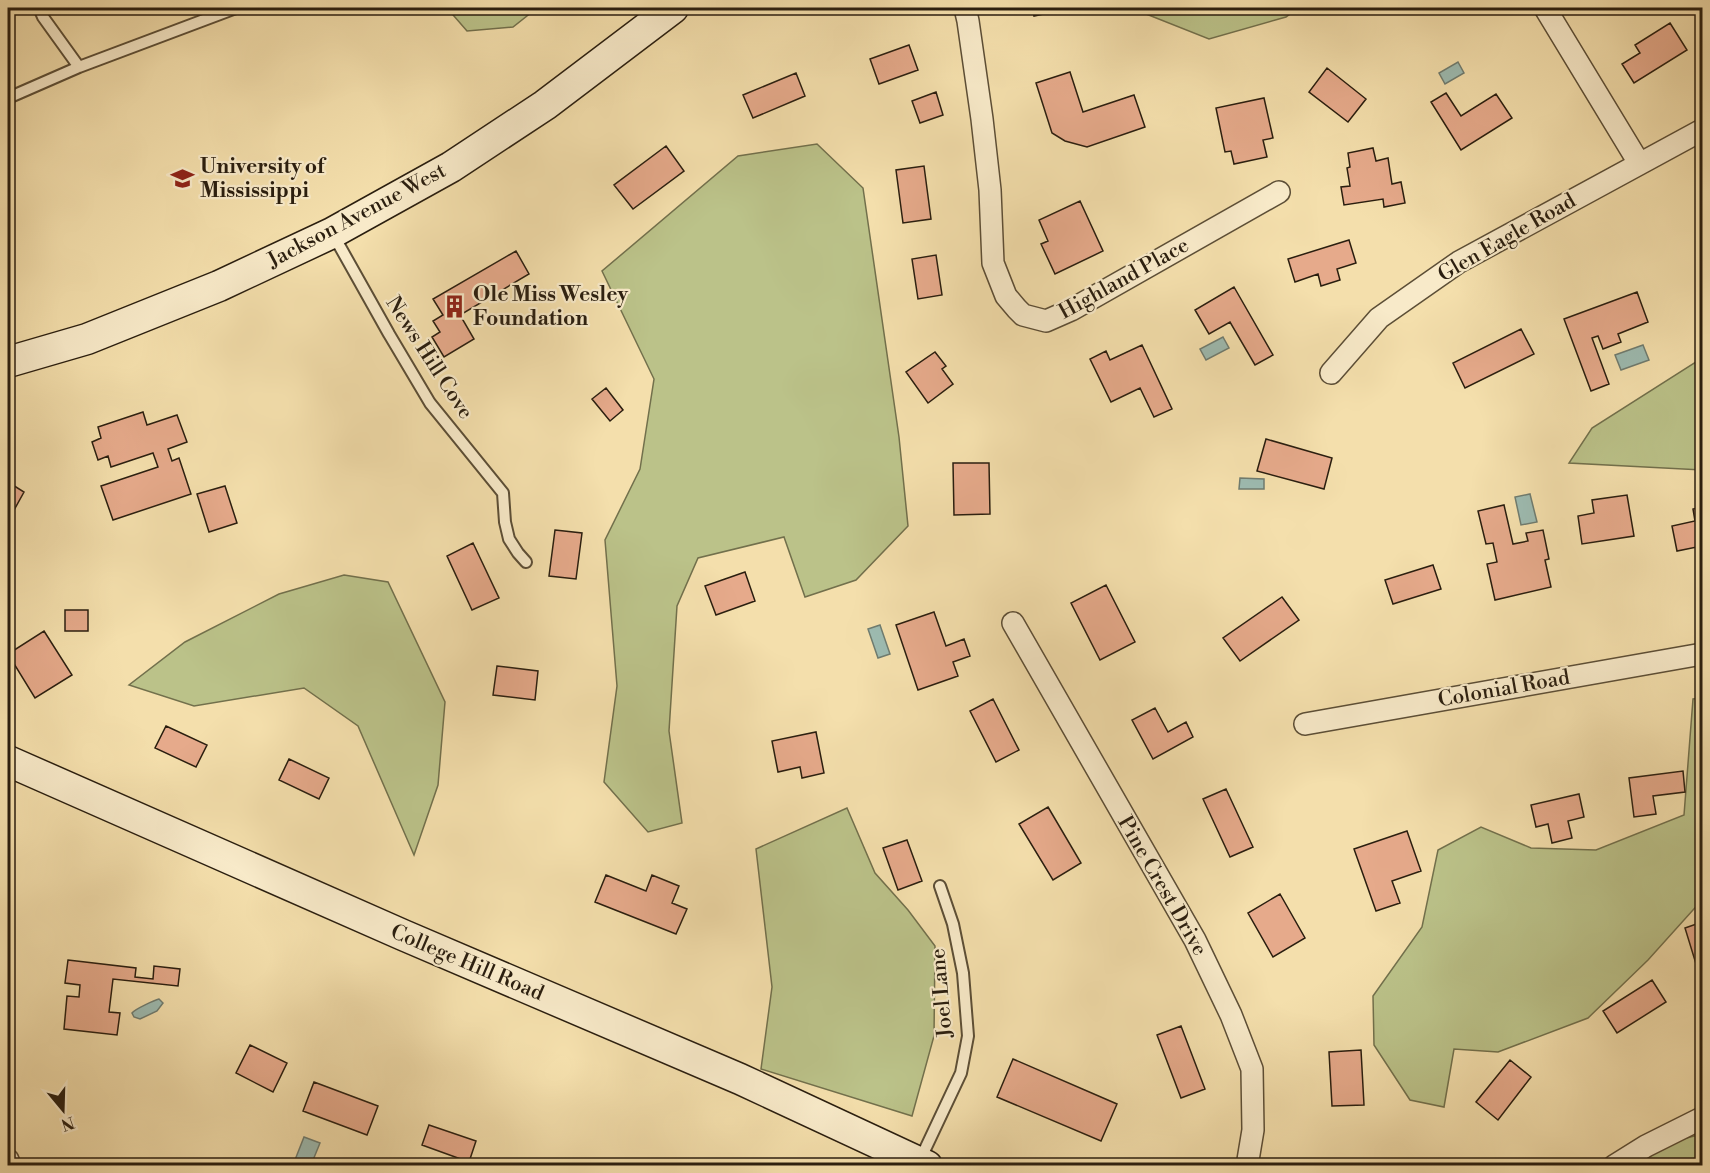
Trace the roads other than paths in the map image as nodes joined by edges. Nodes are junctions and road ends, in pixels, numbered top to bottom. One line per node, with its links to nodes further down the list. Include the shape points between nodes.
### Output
1 (39, 8): 6 (lane)
2 (236, 8): 6 (lane)
3 (673, 8): 11 (street, Jackson Avenue West, via 545,105 470,155)
4 (964, 8): 10 (street, Highland Place, via 982,119 993,263 1006,296 1023,315 1046,321)
5 (1545, 8): 9 (street)
6 (79, 67): 7 (lane)
7 (8, 98)
8 (1702, 130): 9 (street, Glen Eagle Road)
9 (1639, 163): 13 (street, Glen Eagle Road, via 1459,262 1379,318)
10 (1280, 192)
11 (332, 233): 12 (street, Jackson Avenue West, via 208,291 87,339); 14 (lane, News Hill Cove, via 430,403 503,493 509,539)
12 (8, 362)
13 (1331, 373)
14 (526, 562)
15 (1013, 623): 24 (street, Pine Crest Drive, via 1195,940 1231,1015 1252,1070 1253,1130)
16 (1702, 654): 17 (street, Colonial Road)
17 (1305, 724)
18 (8, 761): 22 (street, College Hill Road, via 740,1079)
19 (940, 886): 22 (lane, Joel Lane, via 963,973 968,1036 961,1073)
20 (1702, 1118): 25 (street)
21 (8, 1160): 23 (street)
22 (923, 1164)
23 (10, 1166)
24 (1247, 1166)
25 (1614, 1166)

